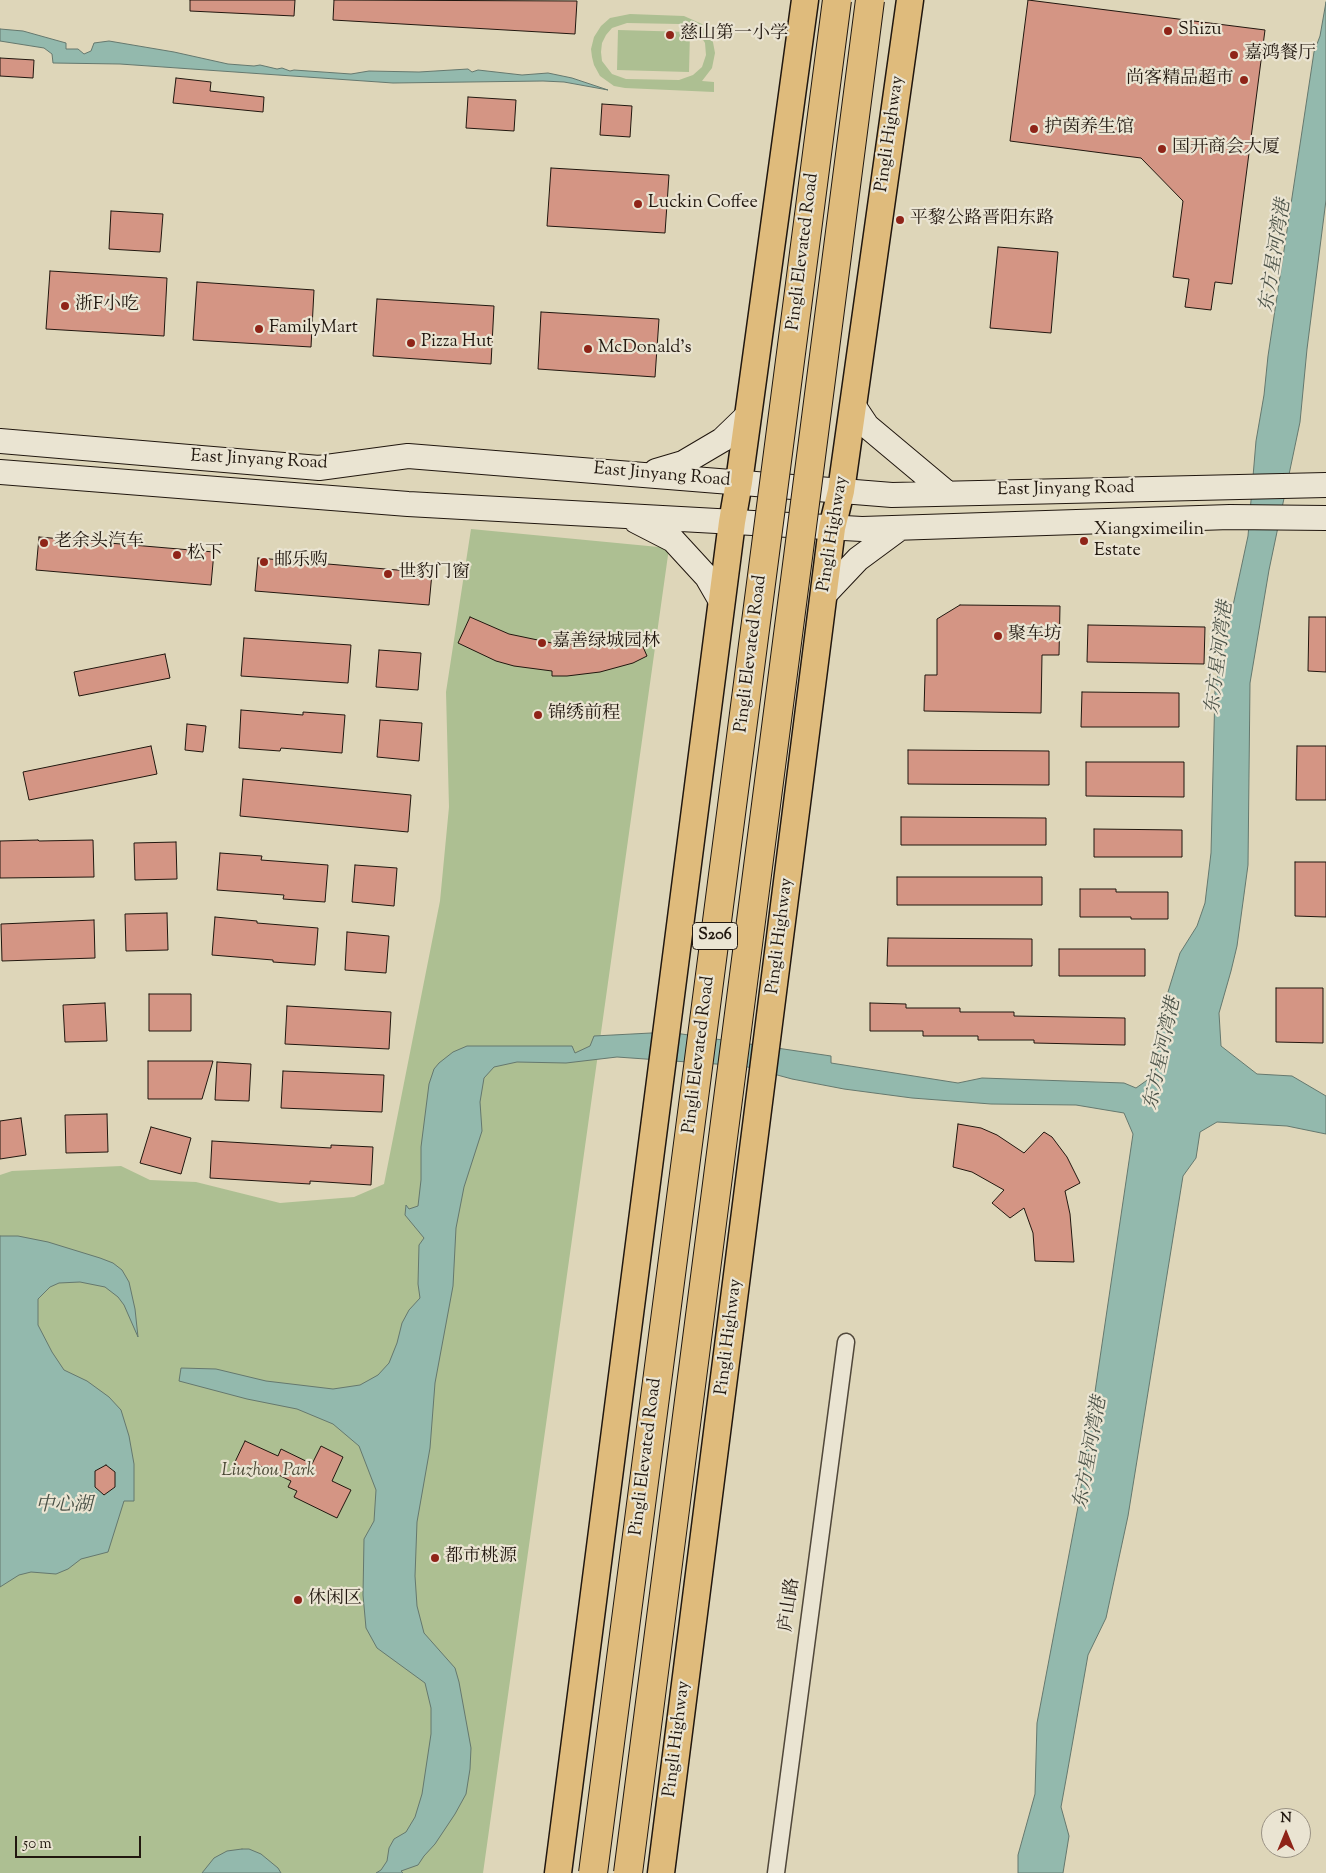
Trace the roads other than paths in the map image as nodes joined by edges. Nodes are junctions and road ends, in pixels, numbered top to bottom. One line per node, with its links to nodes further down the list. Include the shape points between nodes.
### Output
1 (805, 0): 6 (main road)
2 (837, 0): 23 (highway, Pingli Elevated Road / S206, bridge)
3 (870, 0): 24 (highway, Pingli Elevated Road / S206, bridge)
4 (910, 0): 5 (main road, Pingli Highway)
5 (853, 406): 12 (main road, Pingli Highway); 13 (main road, via 867,426)
6 (748, 414): 9 (main road, via 722,440 683,463); 10 (main road)
7 (0, 441): 9 (main road, East Jinyang Road, via 319,468 408,456)
8 (0, 472): 14 (main road, East Jinyang Road, via 408,504)
9 (645, 475): 10 (main road, East Jinyang Road)
10 (739, 482): 12 (main road, East Jinyang Road); 16 (main road)
11 (1326, 485): 13 (main road, East Jinyang Road)
12 (841, 490): 13 (main road, East Jinyang Road, via 892,495); 17 (main road, Pingli Highway)
13 (947, 493)
14 (628, 516): 16 (main road, East Jinyang Road); 20 (main road, via 673,540 707,577)
15 (1326, 518): 18 (main road, East Jinyang Road, via 1230,517)
16 (732, 522): 17 (main road, East Jinyang Road); 20 (main road)
17 (832, 528): 18 (main road, East Jinyang Road); 19 (main road, Pingli Highway)
18 (900, 528): 19 (main road, via 858,559)
19 (824, 594): 25 (main road, Pingli Highway)
20 (722, 603): 22 (main road)
21 (846, 1342): 26 (street, 庐山路)
22 (558, 1873)
23 (593, 1873)
24 (628, 1873)
25 (661, 1873)
26 (776, 1873)

